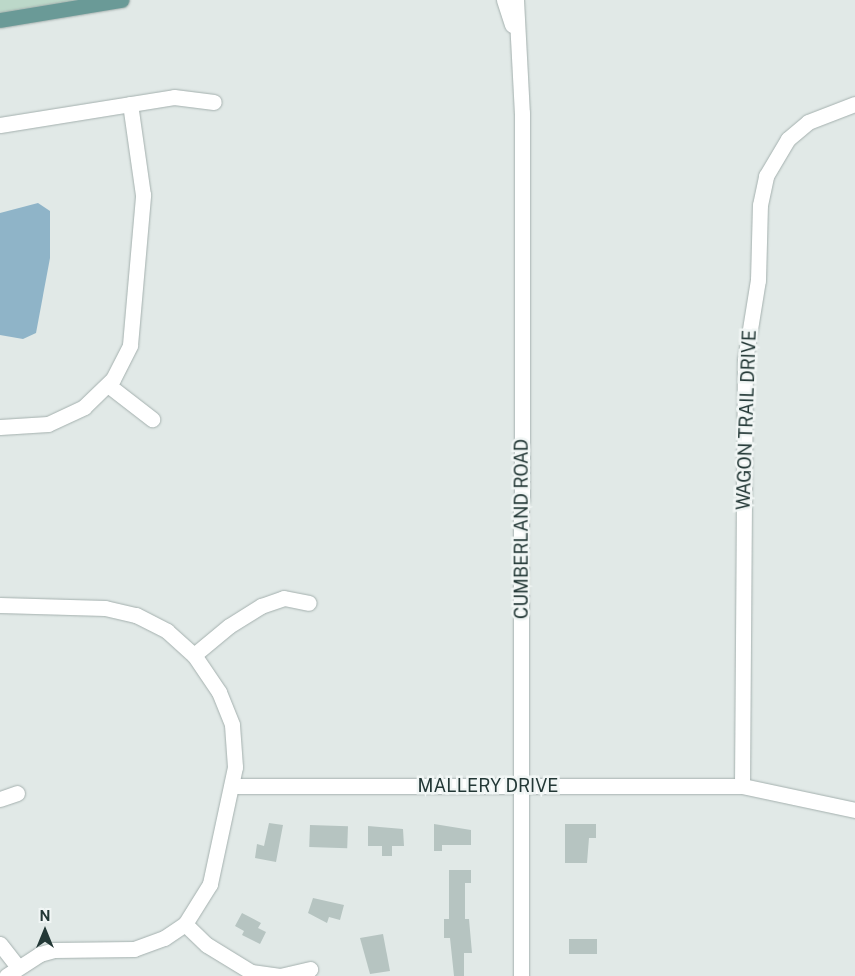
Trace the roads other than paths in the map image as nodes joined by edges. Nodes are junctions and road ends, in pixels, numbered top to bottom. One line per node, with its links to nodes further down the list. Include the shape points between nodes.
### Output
1 (121, 0): 4 (main road)
2 (504, 0): 5 (street, CUMBERLAND ROAD, via 515,38)
3 (516, 0): 5 (street, CUMBERLAND ROAD)
4 (0, 20)
5 (522, 82): 17 (street, CUMBERLAND ROAD)
6 (214, 102): 7 (street, via 186,96)
7 (130, 104): 9 (street); 10 (street, via 143,208 133,335 125,358)
8 (855, 104): 18 (street, WAGON TRAIL DRIVE, via 808,122 788,139 766,176 760,205 758,280 745,360)
9 (0, 125)
10 (108, 385): 11 (street); 12 (street, via 84,407 58,420 37,426)
11 (152, 419)
12 (0, 427)
13 (310, 603): 15 (street, via 284,598 261,606 229,626)
14 (0, 605): 15 (street, via 125,612 167,631)
15 (194, 655): 16 (street, via 219,692 232,725)
16 (234, 786): 17 (street, MALLERY DRIVE); 22 (street, via 210,884)
17 (523, 786): 18 (street, MALLERY DRIVE); 26 (street, CUMBERLAND ROAD)
18 (742, 786): 21 (street, MALLERY DRIVE)
19 (16, 793): 20 (street)
20 (0, 799)
21 (855, 810)
22 (185, 924): 24 (street, via 207,945 251,972 280,976); 25 (street, via 164,938 134,949 54,950)
23 (0, 944): 25 (street)
24 (310, 969)
25 (11, 971)
26 (520, 976)

